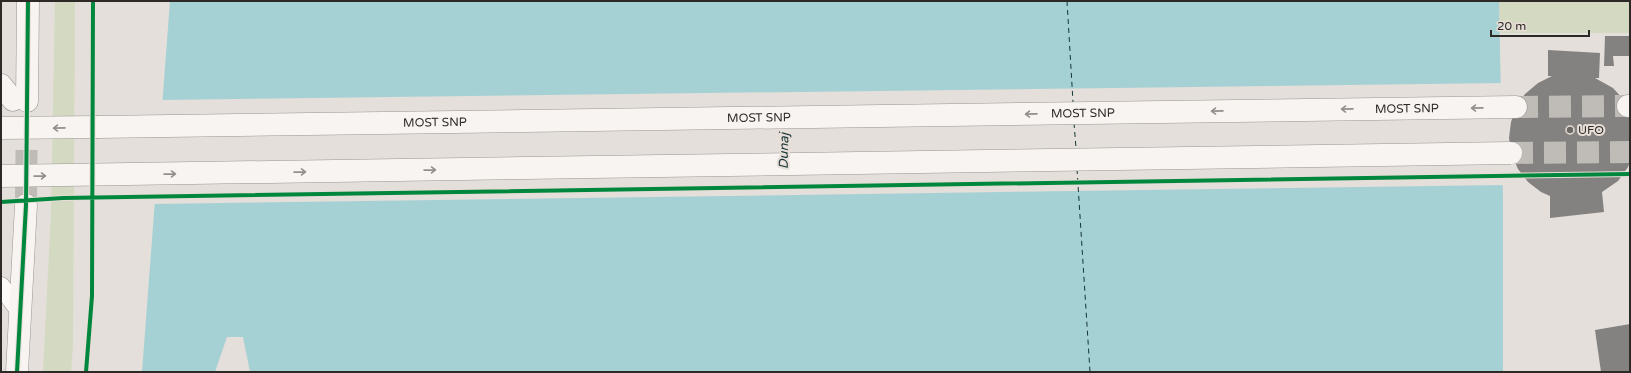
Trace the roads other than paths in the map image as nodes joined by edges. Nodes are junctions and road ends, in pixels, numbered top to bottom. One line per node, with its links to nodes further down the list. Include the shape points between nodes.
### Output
1 (28, 1): 2 (main road)
2 (14, 95)
3 (1516, 107): 4 (main road, MOST SNP, one-way to 4, bridge)
4 (1, 128)
5 (1511, 153): 6 (main road, one-way to 5, bridge)
6 (1, 176)
7 (26, 205): 9 (main road)
8 (1, 286): 9 (lane)
9 (21, 313): 10 (main road)
10 (17, 372)

